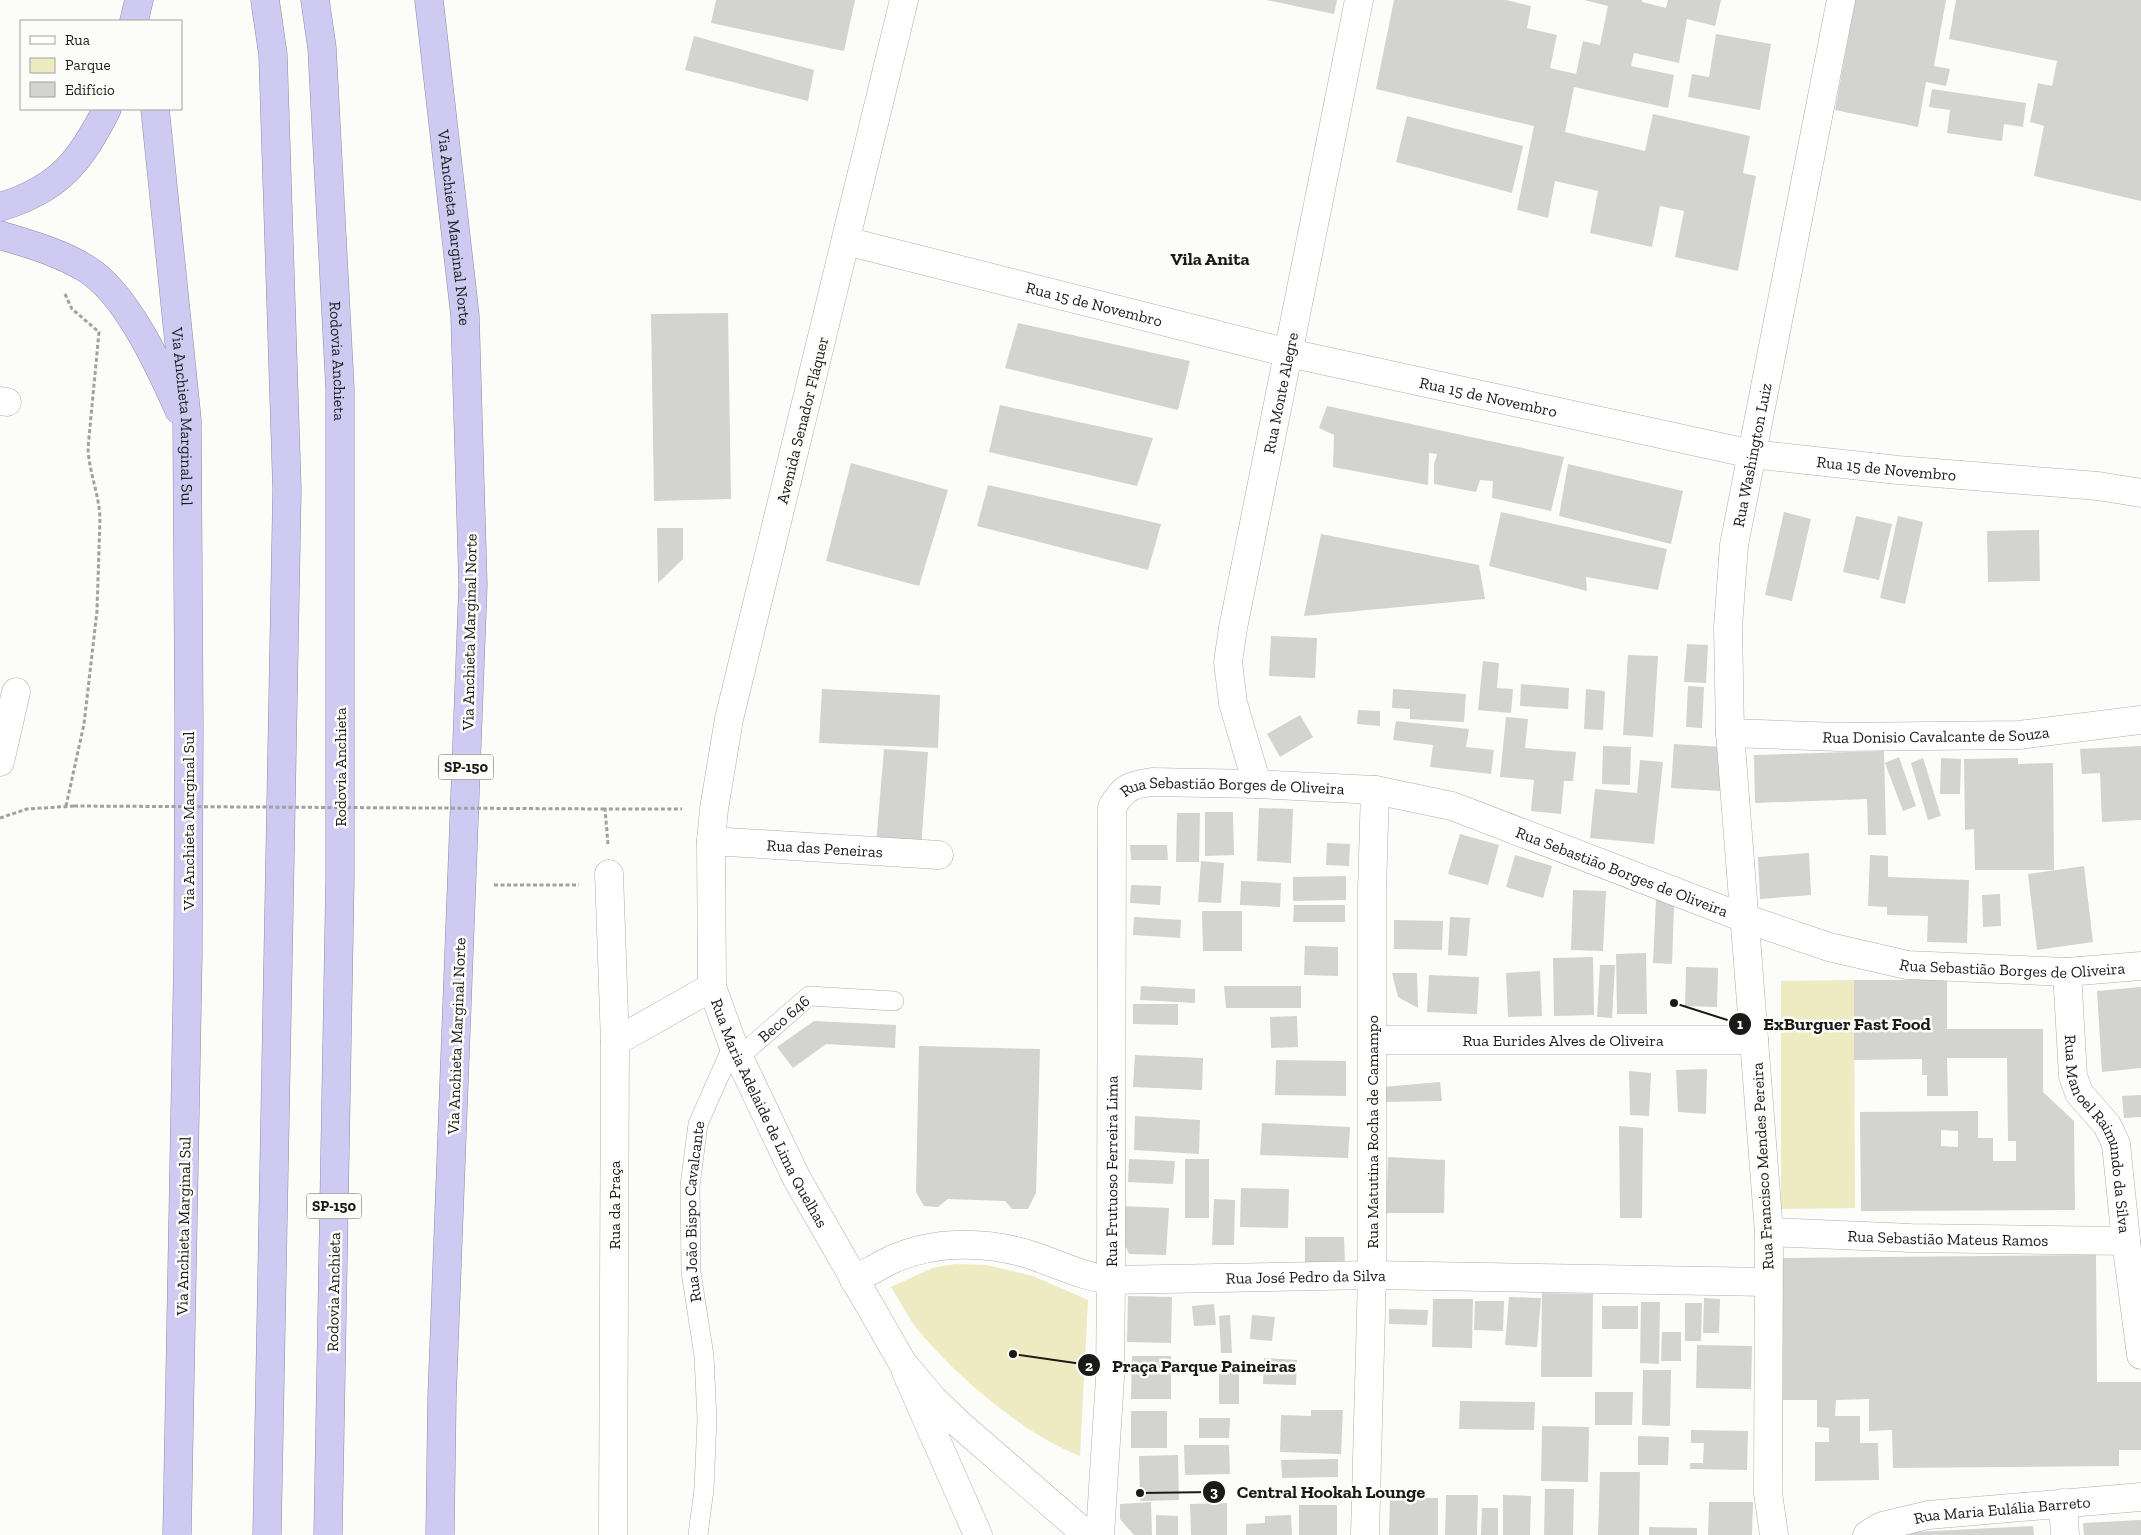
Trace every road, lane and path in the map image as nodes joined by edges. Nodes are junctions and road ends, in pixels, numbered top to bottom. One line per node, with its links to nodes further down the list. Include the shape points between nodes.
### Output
1 (139, 0): 9 (highway)
2 (144, 0): 10 (highway)
3 (265, 0): 56 (highway, via 273,55 287,490)
4 (315, 0): 57 (highway, Rodovia Anchieta / SP-150, via 322,48 340,389 340,877)
5 (904, 0): 15 (street, Avenida Senador Fláquer)
6 (1359, 0): 17 (street, Rua Monte Alegre)
7 (1841, 0): 19 (street, Rua Washington Luiz)
8 (430, 2): 58 (highway, Via Anchieta Marginal Norte / SP-150, via 465,316 473,585 442,1397)
9 (134, 20)
10 (146, 20)
11 (106, 110): 13 (highway, via 80,157 61,176 42,190)
12 (155, 110): 18 (highway, Via Anchieta Marginal Sul)
13 (0, 206)
14 (0, 235): 18 (highway, via 67,257 100,278 141,335)
15 (846, 241): 17 (street, Rua 15 de Novembro); 31 (street, Avenida Senador Fláquer, via 729,719)
16 (62, 286): 27 (path, via 72,309 99,332 88,448 100,507 97,611 84,724)
17 (1289, 354): 19 (street, Rua 15 de Novembro); 25 (street, Rua Monte Alegre, via 1232,628 1228,662 1233,703)
18 (187, 429): 55 (highway, Via Anchieta Marginal Sul, via 188,945)
19 (1752, 454): 20 (street, Rua 15 de Novembro, via 2098,486); 23 (street, Rua Washington Luiz, via 1733,554 1728,627)
20 (2141, 493)
21 (16, 692): 24 (street)
22 (2141, 720): 23 (street, Rua Donisio Cavalcante de Souza, via 2019,735 1838,737)
23 (1730, 733): 36 (street, Rua Washington Luiz)
24 (0, 762)
25 (1257, 784): 26 (street, Rua Sebastião Borges de Oliveira); 28 (street, Rua Sebastião Borges de Oliveira, via 1136,784 1120,793)
26 (1376, 790): 36 (street, Rua Sebastião Borges de Oliveira, via 1452,806); 41 (street, Rua Matutina Rocha de Camampo, via 1372,892)
27 (66, 806): 29 (path, bridge); 30 (path, via 27,809)
28 (1112, 808): 49 (street, Rua Frutuoso Ferreira Lima)
29 (672, 809)
30 (0, 818)
31 (711, 841): 32 (street, Rua das Peneiras); 39 (street, Rua Maria Adelaide de Lima Quelhas)
32 (938, 855)
33 (610, 874): 43 (street, Rua da Praça)
34 (494, 885): 35 (path)
35 (584, 886)
36 (1744, 918): 38 (street, Rua Sebastião Borges de Oliveira, via 1829,947 1907,965); 42 (street, Rua Francisco Mendes Pereira)
37 (2141, 966): 38 (street, Rua Sebastião Borges de Oliveira)
38 (2067, 972): 46 (street, Rua Manoel Raimundo da Silva, via 2073,1076 2079,1094 2107,1125 2116,1144)
39 (712, 987): 43 (street); 44 (street, Rua Maria Adelaide de Lima Quelhas)
40 (894, 1001): 44 (lane, Beco 646, via 809,996)
41 (1373, 1040): 42 (street, Rua Eurides Alves de Oliveira); 47 (street, Rua Matutina Rocha de Camampo)
42 (1754, 1040): 45 (street, Rua Francisco Mendes Pereira)
43 (615, 1042): 59 (street, Rua da Praça)
44 (736, 1051): 48 (street, Rua Maria Adelaide de Lima Quelhas, via 797,1179); 60 (lane, Rua João Bispo Cavalcante, via 698,1124 690,1186 691,1272 704,1356 707,1419)
45 (1769, 1232): 46 (street, Rua Sebastião Mateus Ramos); 50 (street, Rua Francisco Mendes Pereira)
46 (2126, 1242): 51 (street, Rua Manoel Raimundo da Silva)
47 (1372, 1275): 49 (street, Rua José Pedro da Silva); 50 (street, Rua José Pedro da Silva); 64 (street, Rua Matutina Rocha de Camampo)
48 (854, 1280): 49 (street, Rua José Pedro da Silva, via 893,1259 917,1251 973,1245 1030,1255 1080,1274); 52 (street, Rua Maria Adelaide de Lima Quelhas)
49 (1111, 1280): 63 (street, Rua Frutuoso Ferreira Lima, via 1110,1378)
50 (1768, 1282): 65 (street, Rua Francisco Mendes Pereira, via 1768,1493)
51 (2141, 1355)
52 (902, 1362): 61 (street, Rua Maria Adelaide de Lima Quelhas); 62 (street, Rua Maria Adelaide de Lima Quelhas, via 959,1424)
53 (2141, 1497): 54 (street, Rua Maria Eulália Barreto)
54 (2063, 1503): 66 (street, Rua Maria Eulália Barreto, via 1928,1515 1882,1526); 67 (street)
55 (177, 1535)
56 (267, 1535)
57 (328, 1535)
58 (440, 1535)
59 (613, 1535)
60 (698, 1535)
61 (978, 1535)
62 (1087, 1535)
63 (1100, 1535)
64 (1365, 1535)
65 (1774, 1535)
66 (1867, 1535)
67 (2065, 1535)

